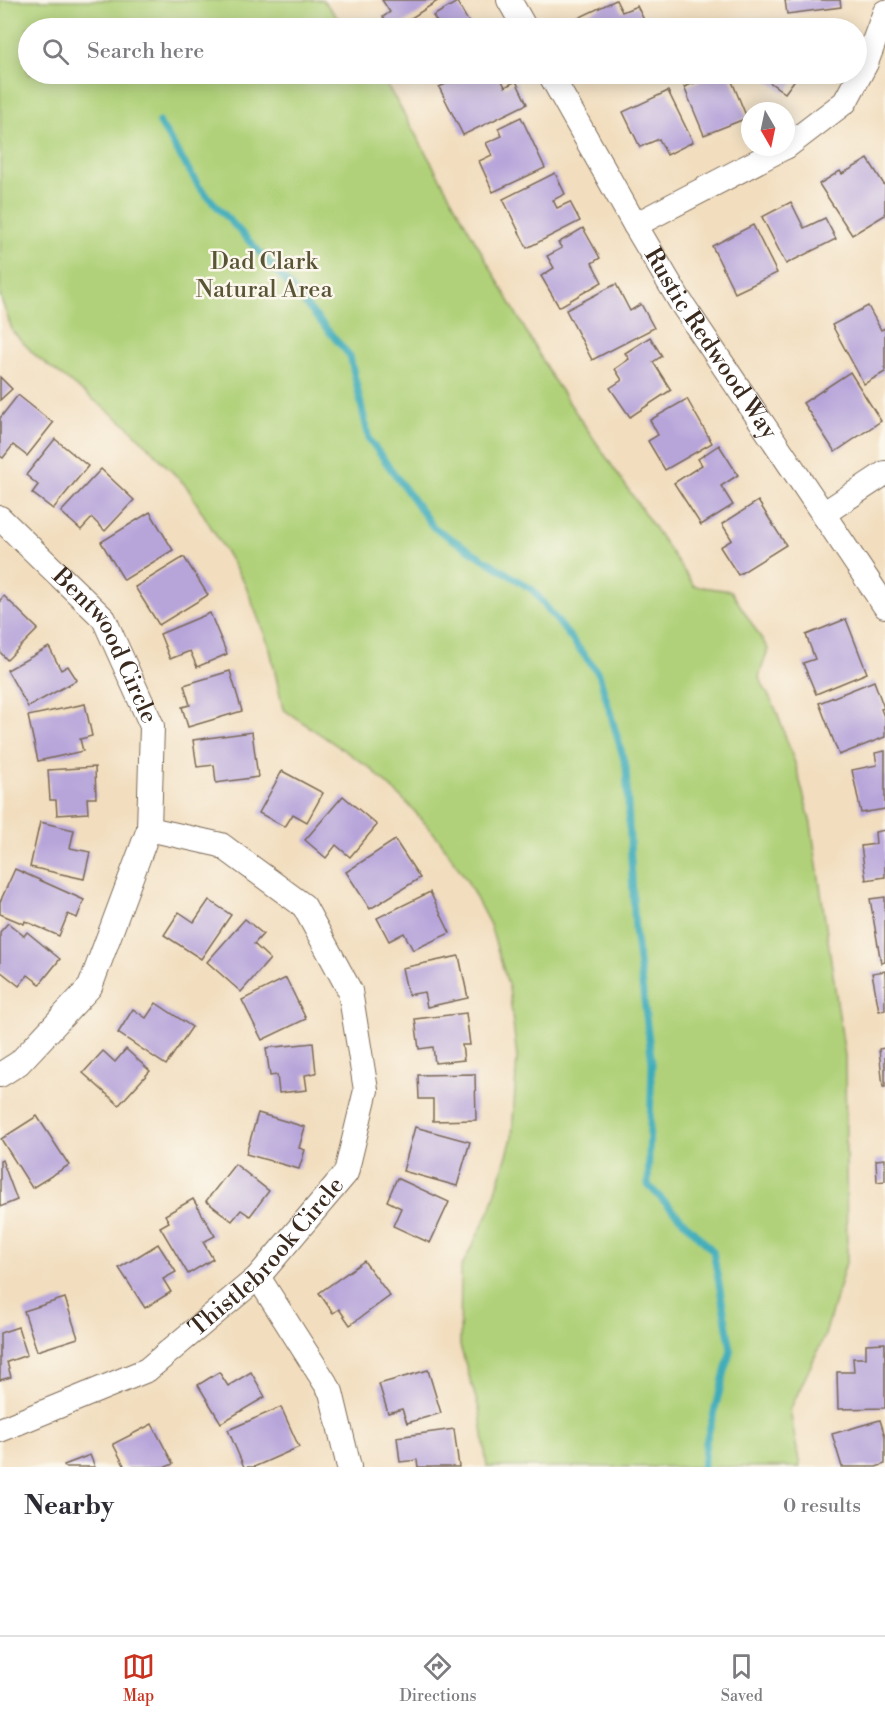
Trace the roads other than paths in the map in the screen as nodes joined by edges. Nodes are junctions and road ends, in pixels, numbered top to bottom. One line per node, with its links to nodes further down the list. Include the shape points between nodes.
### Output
1 (509, 0): 3 (street)
2 (885, 12): 4 (street)
3 (519, 18)
4 (867, 60)
5 (556, 84): 9 (street, Rustic Redwood Way)
6 (855, 84): 7 (street, via 845,102)
7 (795, 140)
8 (769, 156): 9 (street)
9 (635, 225): 11 (street, Rustic Redwood Way, via 680,301)
10 (885, 473): 11 (street)
11 (823, 514): 13 (street, Rustic Redwood Way)
12 (0, 518): 14 (street, Bentwood Circle, via 104,620 152,726)
13 (885, 606)
14 (149, 829): 15 (street, Bentwood Circle, via 90,987 19,1063); 16 (street, Thistlebrook Circle, via 221,845 304,906 350,991 366,1090 346,1173)
15 (0, 1075)
16 (258, 1277): 17 (street, Thistlebrook Circle, via 147,1370); 18 (street, via 331,1392)
17 (0, 1430)
18 (348, 1467)

